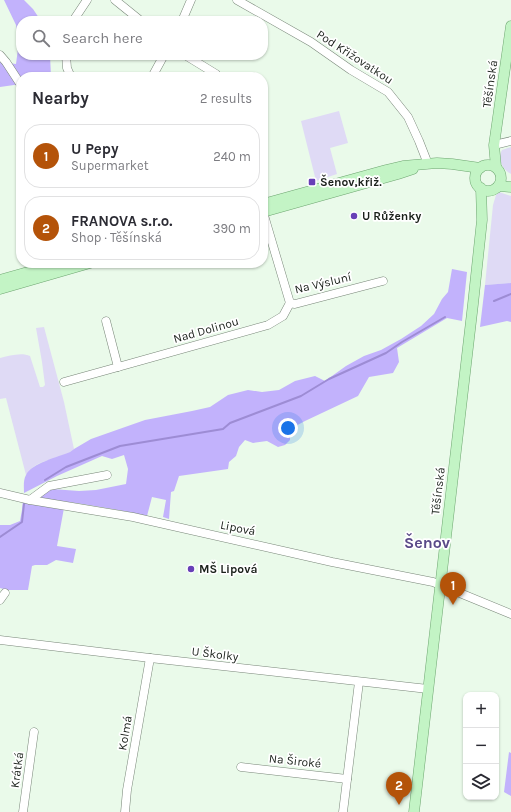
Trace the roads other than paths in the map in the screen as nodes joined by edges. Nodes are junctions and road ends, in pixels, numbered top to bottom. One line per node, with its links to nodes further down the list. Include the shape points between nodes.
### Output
1 (87, 0): 5 (street)
2 (115, 0): 6 (street)
3 (191, 0): 7 (street)
4 (237, 0): 8 (street, Pod Křižovatkou)
5 (76, 16)
6 (135, 16)
7 (184, 16)
8 (265, 16)
9 (268, 18): 21 (street, Pod Křižovatkou, via 388,92 408,117)
10 (511, 30): 20 (main road, Těšínská)
11 (0, 55): 18 (street)
12 (66, 60): 15 (street)
13 (161, 60): 16 (street)
14 (193, 60): 17 (street)
15 (69, 72)
16 (155, 72)
17 (213, 72)
18 (16, 78)
19 (511, 141): 20 (street)
20 (494, 145): 23 (main road, Těšínská)
21 (428, 164): 22 (main road); 28 (main road, via 386,170); 29 (main road)
22 (456, 165): 23 (main road); 25 (main road)
23 (490, 169): 24 (main road); 25 (main road, via 476,174); 27 (main road, via 501,181)
24 (511, 180)
25 (478, 184): 27 (main road, via 486,190); 30 (main road, Těšínská)
26 (511, 187): 27 (main road, via 500,186)
27 (495, 189): 30 (main road, Těšínská)
28 (268, 203)
29 (268, 211)
30 (482, 220): 44 (main road, Těšínská)
31 (268, 229): 37 (street, Na Výsluní)
32 (53, 268): 33 (main road)
33 (38, 270): 34 (main road); 36 (main road)
34 (0, 280)
35 (383, 281): 37 (street, Na Výsluní)
36 (0, 289)
37 (290, 303): 39 (street, Nad Dolinou, via 283,316 268,325)
38 (106, 321): 39 (street)
39 (118, 367): 40 (street, Nad Dolinou)
40 (64, 382)
41 (107, 475): 43 (street, via 49,486)
42 (0, 493): 43 (street, Lipová)
43 (30, 500): 44 (street, Lipová, via 109,512)
44 (440, 585): 45 (street, Lipová); 49 (main road, Těšínská)
45 (511, 614)
46 (0, 640): 47 (street, U Školky)
47 (150, 658): 48 (street, U Školky); 54 (street, Kolmá)
48 (359, 682): 49 (street, U Školky); 52 (street)
49 (428, 690): 56 (main road, Těšínská)
50 (34, 732): 53 (street, Krátká)
51 (241, 767): 52 (street, Na Široké)
52 (347, 779): 55 (street)
53 (23, 812)
54 (125, 812)
55 (343, 812)
56 (414, 812)

